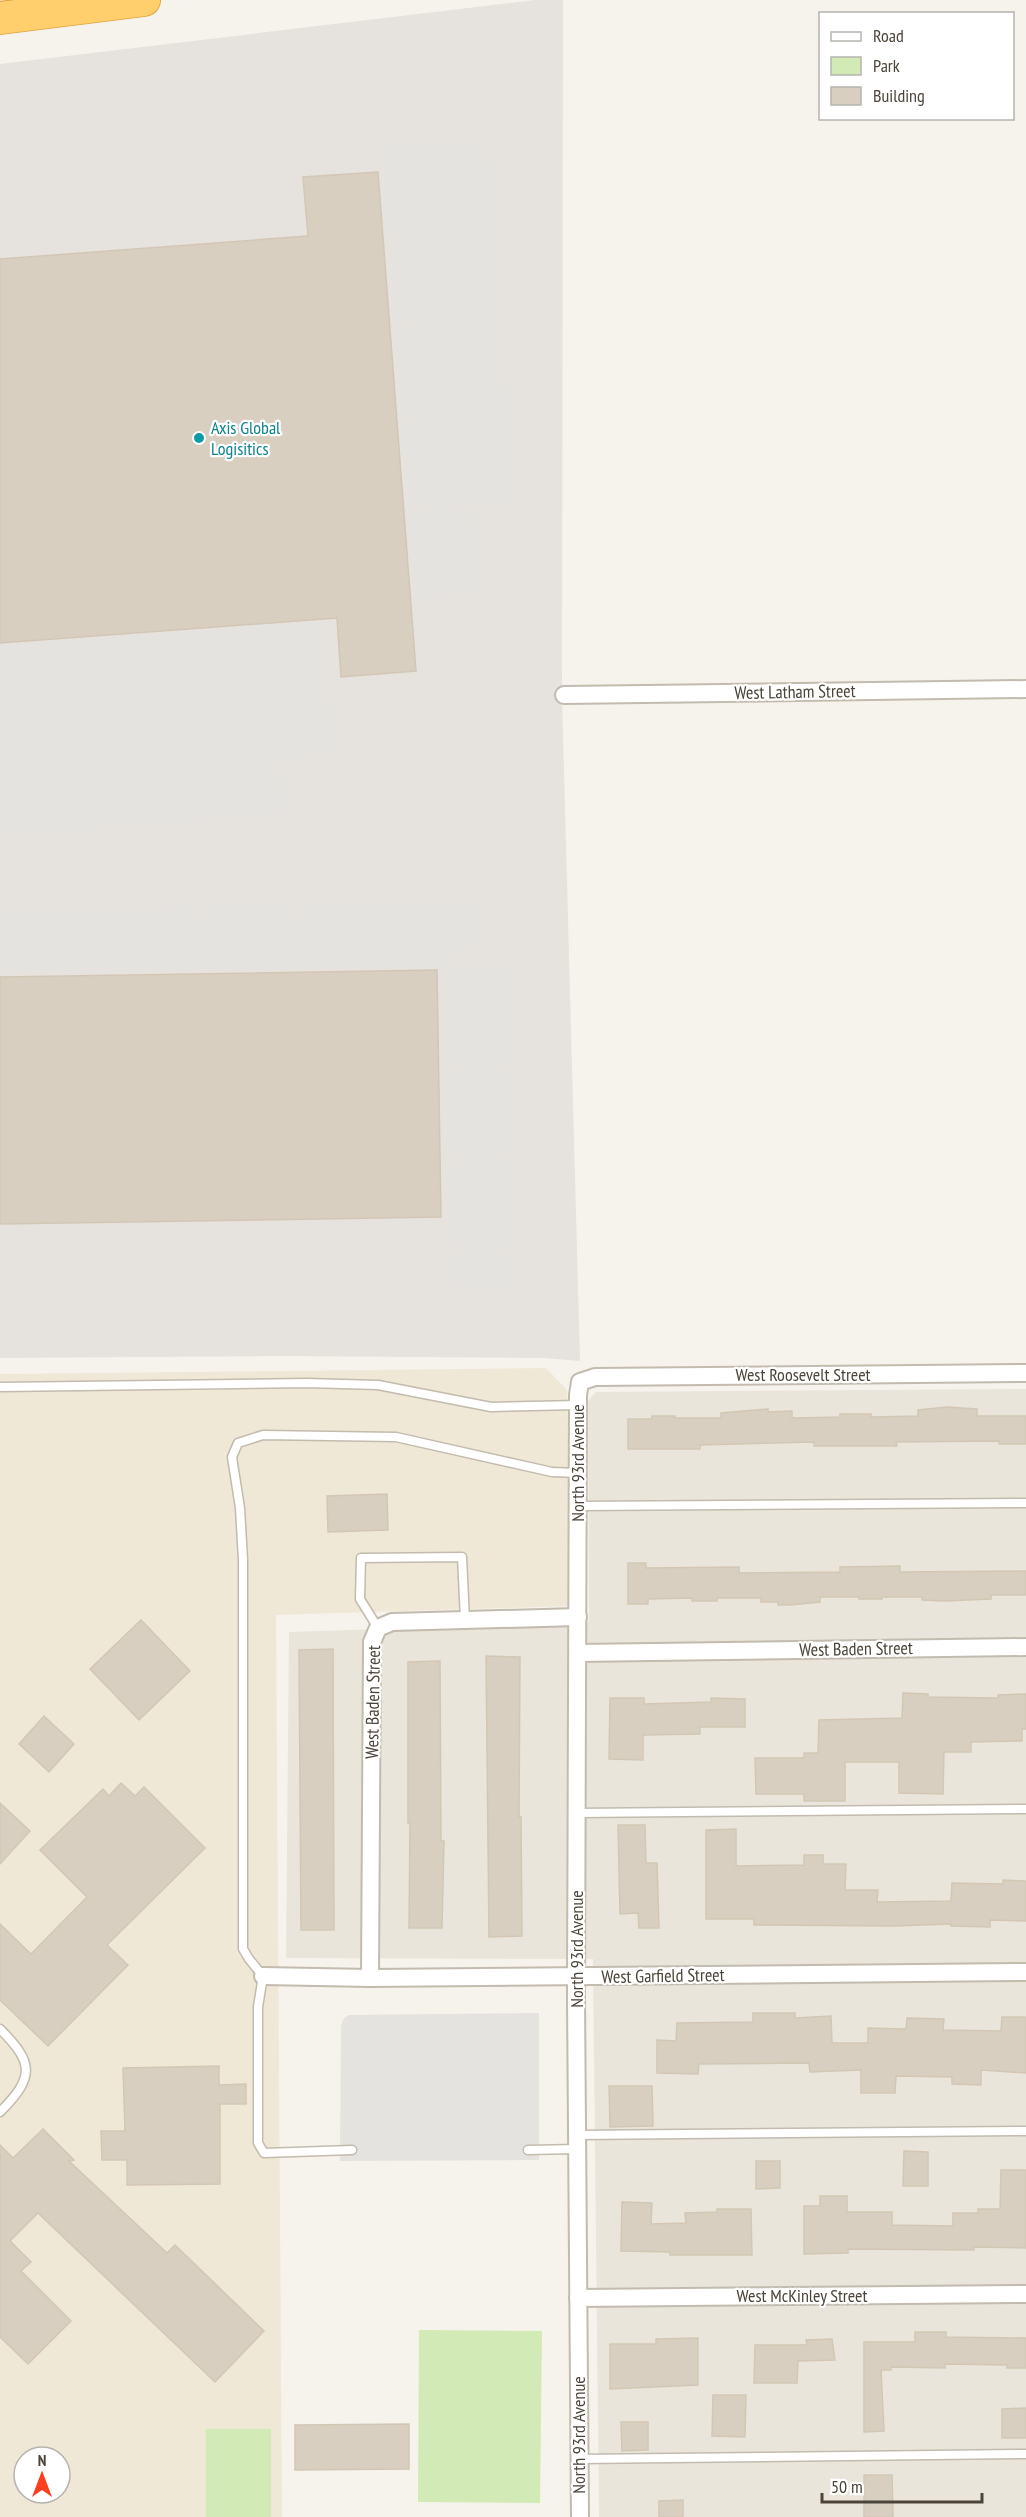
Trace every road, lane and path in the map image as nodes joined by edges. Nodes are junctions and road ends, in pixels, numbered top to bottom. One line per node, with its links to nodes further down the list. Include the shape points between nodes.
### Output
1 (144, 0): 2 (highway)
2 (0, 18)
3 (1026, 689): 4 (street, West Latham Street)
4 (564, 695)
5 (1026, 1373): 6 (street, West Roosevelt Street, via 595,1377)
6 (580, 1382): 8 (street, North 93rd Avenue)
7 (0, 1387): 8 (lane, via 378,1385 491,1407)
8 (578, 1405): 9 (street, North 93rd Avenue)
9 (578, 1473): 11 (street, North 93rd Avenue); 20 (lane, via 552,1472 396,1437 263,1435 238,1443 232,1457 243,1560 243,1949)
10 (1026, 1503): 11 (lane)
11 (578, 1506): 12 (street, North 93rd Avenue)
12 (578, 1617): 13 (street, West Baden Street); 16 (street, North 93rd Avenue)
13 (465, 1620): 14 (street, West Baden Street, via 392,1622); 14 (lane, via 462,1557 361,1558 360,1599)
14 (378, 1628): 22 (street, West Baden Street, via 372,1642)
15 (1026, 1647): 16 (street, West Baden Street)
16 (578, 1653): 18 (street, North 93rd Avenue)
17 (1026, 1809): 18 (lane)
18 (578, 1813): 21 (street, North 93rd Avenue)
19 (1026, 1972): 21 (street, West Garfield Street)
20 (263, 1976): 22 (street, West Garfield Street); 27 (lane, via 258,2007 258,2143 264,2153)
21 (576, 1977): 22 (street, West Garfield Street); 26 (street, North 93rd Avenue)
22 (370, 1978)
23 (0, 2029): 24 (lane, via 24,2056 27,2074 15,2098)
24 (0, 2112)
25 (1026, 2131): 26 (lane)
26 (577, 2142): 28 (lane); 30 (street, North 93rd Avenue)
27 (352, 2150)
28 (528, 2150)
29 (1026, 2294): 30 (street, West McKinley Street)
30 (578, 2298): 32 (street, North 93rd Avenue)
31 (1026, 2454): 32 (lane)
32 (579, 2459): 33 (street, North 93rd Avenue)
33 (580, 2517)

